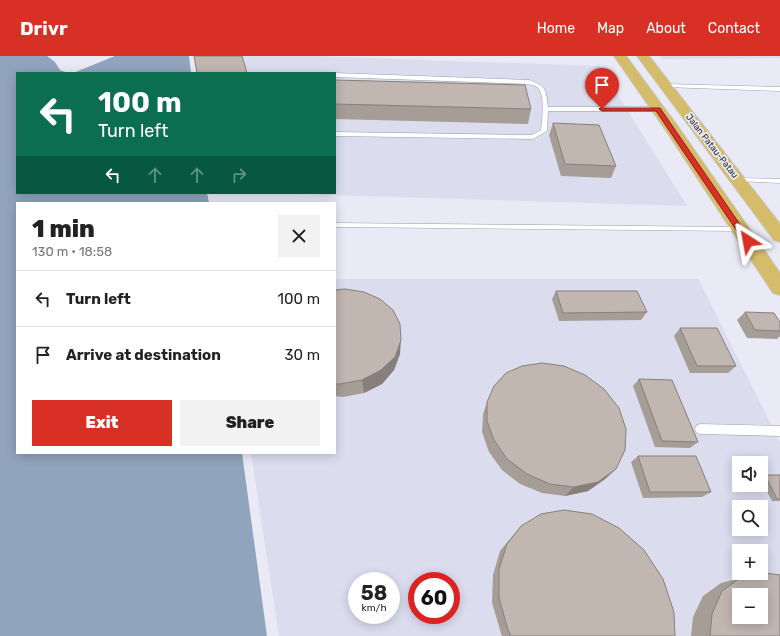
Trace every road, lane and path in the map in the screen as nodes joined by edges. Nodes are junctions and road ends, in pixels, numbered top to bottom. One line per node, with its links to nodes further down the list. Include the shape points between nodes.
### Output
1 (620, 56): 7 (main road)
2 (643, 56): 4 (main road, Jalan Patau-Patau)
3 (336, 75): 6 (lane, via 529,82 543,90)
4 (666, 86): 5 (lane); 9 (main road, Jalan Patau-Patau)
5 (780, 89)
6 (545, 109): 7 (lane); 8 (lane, via 544,131 533,138)
7 (658, 109): 12 (main road)
8 (336, 134)
9 (739, 180): 10 (lane); 13 (main road, Jalan Patau-Patau)
10 (780, 181)
11 (336, 225): 12 (lane)
12 (740, 229): 14 (main road)
13 (780, 236)
14 (780, 288)
15 (700, 429): 16 (lane)
16 (780, 431)

